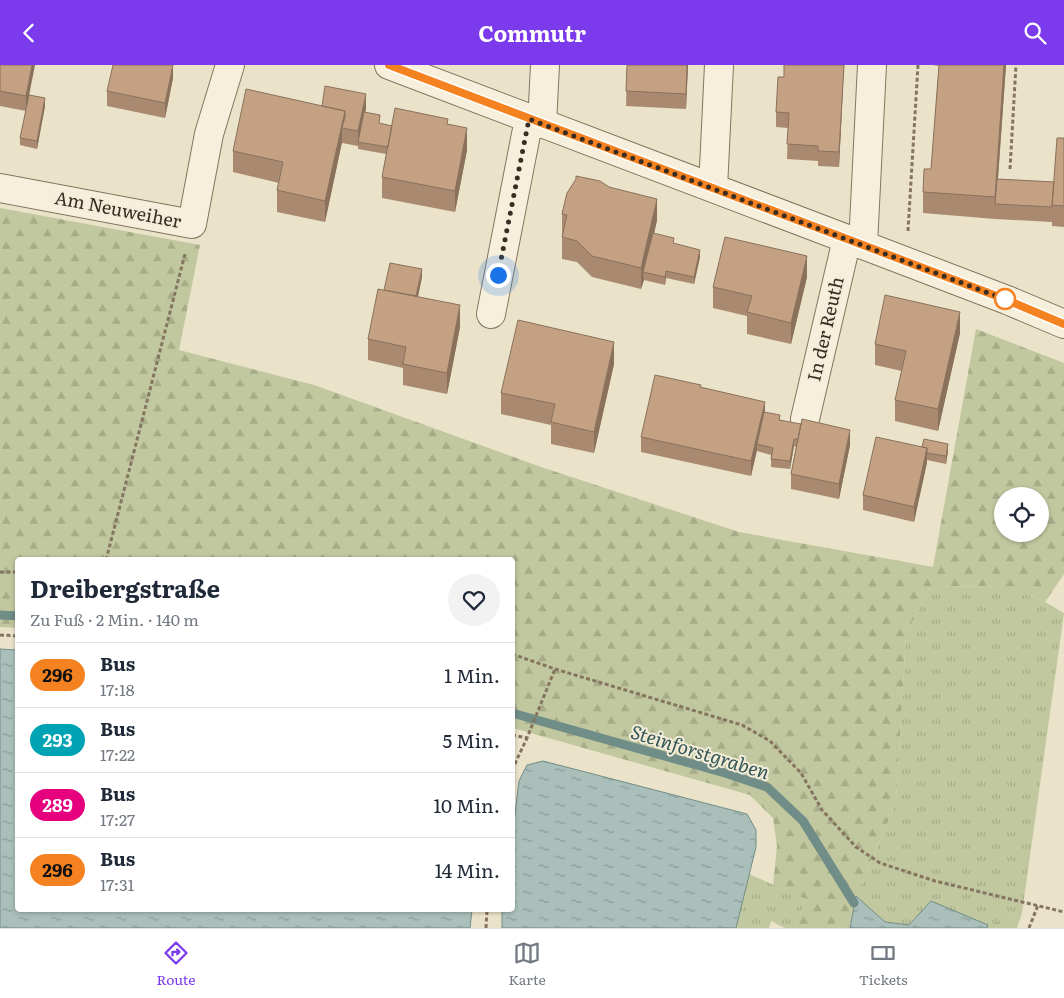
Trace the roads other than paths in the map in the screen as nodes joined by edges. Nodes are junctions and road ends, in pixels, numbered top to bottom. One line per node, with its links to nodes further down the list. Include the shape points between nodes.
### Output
1 (230, 65): 7 (street, Am Neuweiher, via 209,134 192,224)
2 (389, 65): 6 (street)
3 (545, 65): 6 (street)
4 (718, 65): 8 (street)
5 (872, 65): 9 (street, In der Reuth)
6 (535, 122): 8 (street); 10 (street)
7 (0, 188)
8 (713, 188): 9 (street)
9 (855, 242): 11 (street); 12 (street, In der Reuth)
10 (490, 314)
11 (1064, 324)
12 (805, 419)

